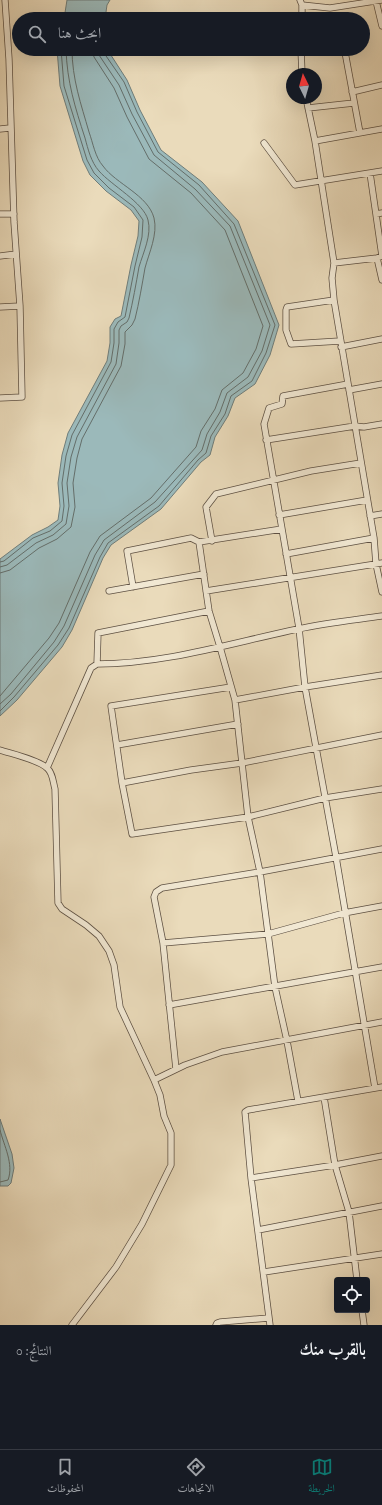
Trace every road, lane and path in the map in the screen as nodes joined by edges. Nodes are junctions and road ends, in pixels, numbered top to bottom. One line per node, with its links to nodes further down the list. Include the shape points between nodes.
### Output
1 (4, 0): 5 (street)
2 (379, 1): 3 (street, via 330,8); 6 (street)
3 (301, 2): 4 (street)
4 (302, 12)
5 (3, 16): 7 (street)
6 (382, 26)
7 (8, 42): 8 (street); 17 (street)
8 (0, 43)
9 (301, 56): 11 (street)
10 (346, 56): 13 (street)
11 (302, 68)
12 (382, 85): 13 (street)
13 (352, 92): 14 (street)
14 (354, 103): 16 (street); 20 (street)
15 (307, 104): 16 (street)
16 (308, 108): 21 (street)
17 (10, 128): 18 (street); 28 (street)
18 (0, 129)
19 (382, 129): 20 (street)
20 (360, 133): 21 (street)
21 (315, 141): 25 (street)
22 (264, 143): 25 (street, via 295,185)
23 (382, 170): 24 (street)
24 (370, 173): 25 (street); 29 (street)
25 (321, 181): 33 (street)
26 (382, 213): 29 (street)
27 (0, 214): 28 (street)
28 (14, 214): 30 (street)
29 (376, 214): 32 (street)
30 (16, 254): 31 (street); 36 (street)
31 (0, 256)
32 (380, 257): 33 (street); 34 (street)
33 (334, 263): 35 (street)
34 (382, 280)
35 (334, 300): 39 (street); 39 (street, via 287,308 286,330 291,344)
36 (20, 306): 37 (street); 42 (street, via 22,397)
37 (0, 307)
38 (382, 339): 39 (street)
39 (341, 344): 41 (street)
40 (382, 384): 41 (street)
41 (349, 387): 44 (street); 45 (street, via 283,396 282,404 269,408 264,424)
42 (0, 398)
43 (382, 424): 44 (street)
44 (355, 426): 45 (street); 46 (street)
45 (266, 440): 47 (street)
46 (361, 462): 47 (street); 48 (street)
47 (273, 480): 50 (street); 54 (street, via 216,494 206,507)
48 (367, 500): 50 (street); 51 (street)
49 (382, 514): 51 (street)
50 (279, 515): 52 (street)
51 (370, 516): 53 (street)
52 (282, 529): 54 (street); 56 (street)
53 (374, 538): 56 (street); 57 (street)
54 (212, 541): 55 (street)
55 (199, 542): 58 (street); 60 (street, via 192,538 127,551)
56 (286, 554): 59 (street)
57 (379, 563): 59 (street); 63 (street)
58 (204, 574): 60 (street); 62 (street)
59 (291, 577): 62 (street); 66 (street)
60 (133, 587): 61 (street)
61 (109, 591)
62 (206, 591): 64 (street)
63 (382, 592)
64 (209, 611): 67 (street); 68 (street, via 98,633)
65 (382, 616): 66 (street)
66 (299, 628): 67 (street); 71 (street)
67 (220, 647): 68 (street, via 140,662); 70 (street)
68 (97, 664): 79 (street, via 91,668)
69 (382, 675): 71 (street)
70 (231, 687): 72 (street); 75 (street, via 111,706)
71 (305, 687): 72 (street); 76 (street)
72 (235, 700): 73 (street)
73 (238, 724): 75 (street); 78 (street)
74 (382, 735): 76 (street)
75 (117, 745): 80 (street)
76 (316, 747): 78 (street); 82 (street)
77 (0, 750): 79 (street)
78 (242, 763): 80 (street); 83 (street)
79 (47, 768): 99 (street, via 53,777 54,789 58,903 62,909 99,936 109,951 114,965 120,1007)
80 (122, 783): 83 (street, via 132,834)
81 (382, 789): 82 (street)
82 (325, 798): 83 (street); 85 (street)
83 (248, 816): 86 (street)
84 (382, 849): 85 (street)
85 (336, 857): 86 (street); 88 (street)
86 (260, 872): 89 (street); 90 (street, via 162,888 156,892 154,897)
87 (382, 906): 88 (street)
88 (344, 913): 89 (street); 92 (street)
89 (268, 934): 90 (street); 93 (street)
90 (163, 943): 94 (street)
91 (382, 967): 92 (street)
92 (355, 972): 93 (street); 96 (street)
93 (275, 987): 94 (street); 97 (street)
94 (169, 1005): 98 (street)
95 (382, 1022): 96 (street)
96 (364, 1024): 97 (street); 101 (street)
97 (287, 1040): 98 (street, via 222,1052); 103 (street)
98 (176, 1070): 99 (street)
99 (154, 1080): 116 (street, via 171,1134 172,1165 125,1255)
100 (382, 1087): 101 (street)
101 (375, 1088): 102 (street)
102 (324, 1097): 103 (street); 105 (street)
103 (298, 1102): 106 (street, via 245,1112)
104 (382, 1156): 105 (street)
105 (335, 1165): 106 (street); 108 (street)
106 (251, 1178): 109 (street)
107 (382, 1206): 108 (street)
108 (349, 1212): 109 (street); 111 (street)
109 (258, 1230): 112 (street)
110 (382, 1254): 111 (street)
111 (354, 1258): 112 (street); 113 (street)
112 (264, 1272): 115 (street)
113 (357, 1277)
114 (362, 1313): 119 (street)
115 (269, 1318): 117 (street, via 220,1322); 118 (street)
116 (72, 1325)
117 (216, 1325)
118 (270, 1325)
119 (364, 1325)

